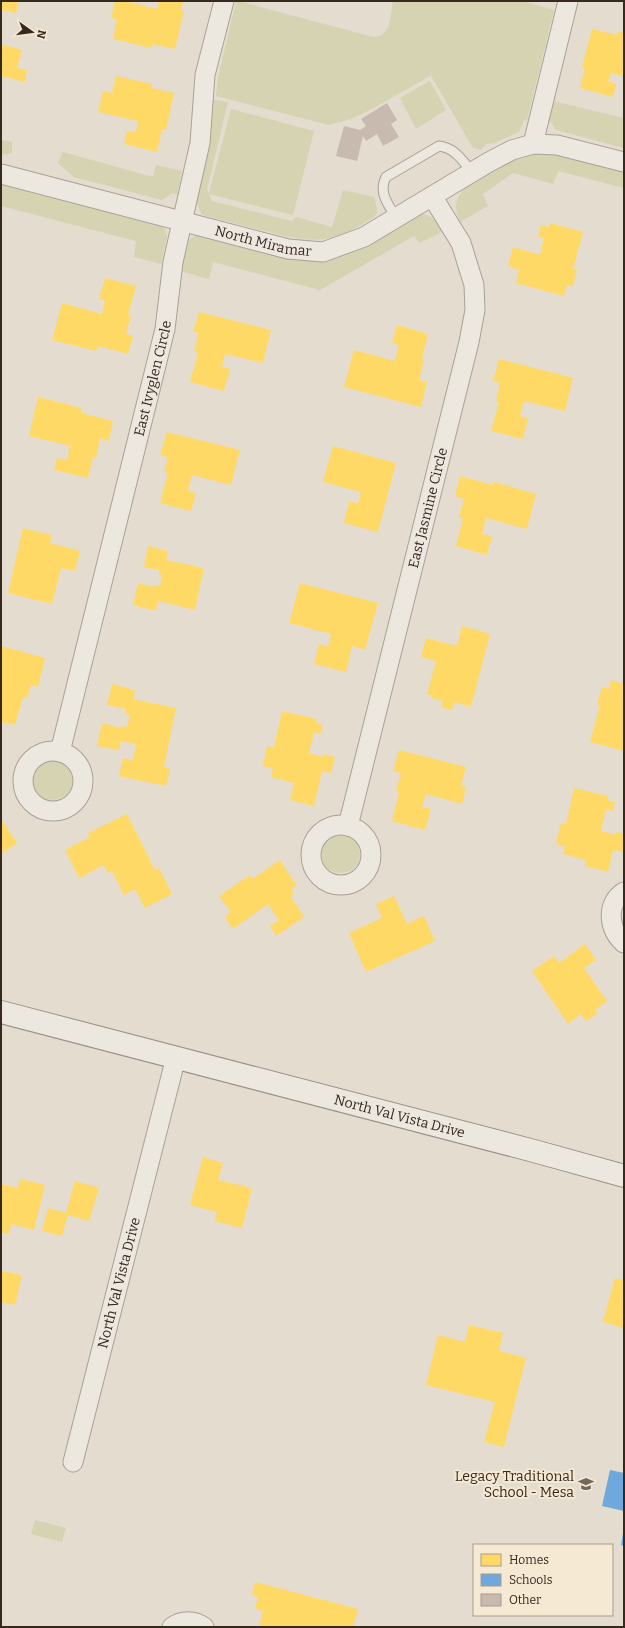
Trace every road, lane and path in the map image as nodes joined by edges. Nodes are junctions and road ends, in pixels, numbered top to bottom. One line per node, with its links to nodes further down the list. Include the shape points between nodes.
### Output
1 (224, 1): 9 (street, East Ivyglen Circle, via 205,74 200,143)
2 (568, 1): 3 (street)
3 (533, 144): 4 (street, North Miramar, via 557,145); 5 (street, North Miramar, via 512,150)
4 (624, 162)
5 (472, 172): 7 (street, North Miramar); 8 (lane, via 455,151 439,146 386,177 382,184 383,193)
6 (1, 174): 9 (street, North Miramar)
7 (432, 196): 8 (street, North Miramar); 11 (street, East Jasmine Circle, via 461,243 474,285 475,310)
8 (396, 218): 9 (street, North Miramar, via 364,237 324,252 288,249)
9 (183, 222): 10 (street, East Ivyglen Circle, via 172,262 165,329)
10 (60, 752)
11 (348, 826)
12 (624, 892): 13 (street, via 615,901 611,920 618,938)
13 (624, 943)
14 (1, 1012): 15 (main road, North Val Vista Drive)
15 (176, 1058): 16 (main road, North Val Vista Drive); 17 (street, North Val Vista Drive)
16 (624, 1176)
17 (73, 1462)
18 (172, 1627): 19 (street, via 182,1622 192,1622)
19 (204, 1627)

